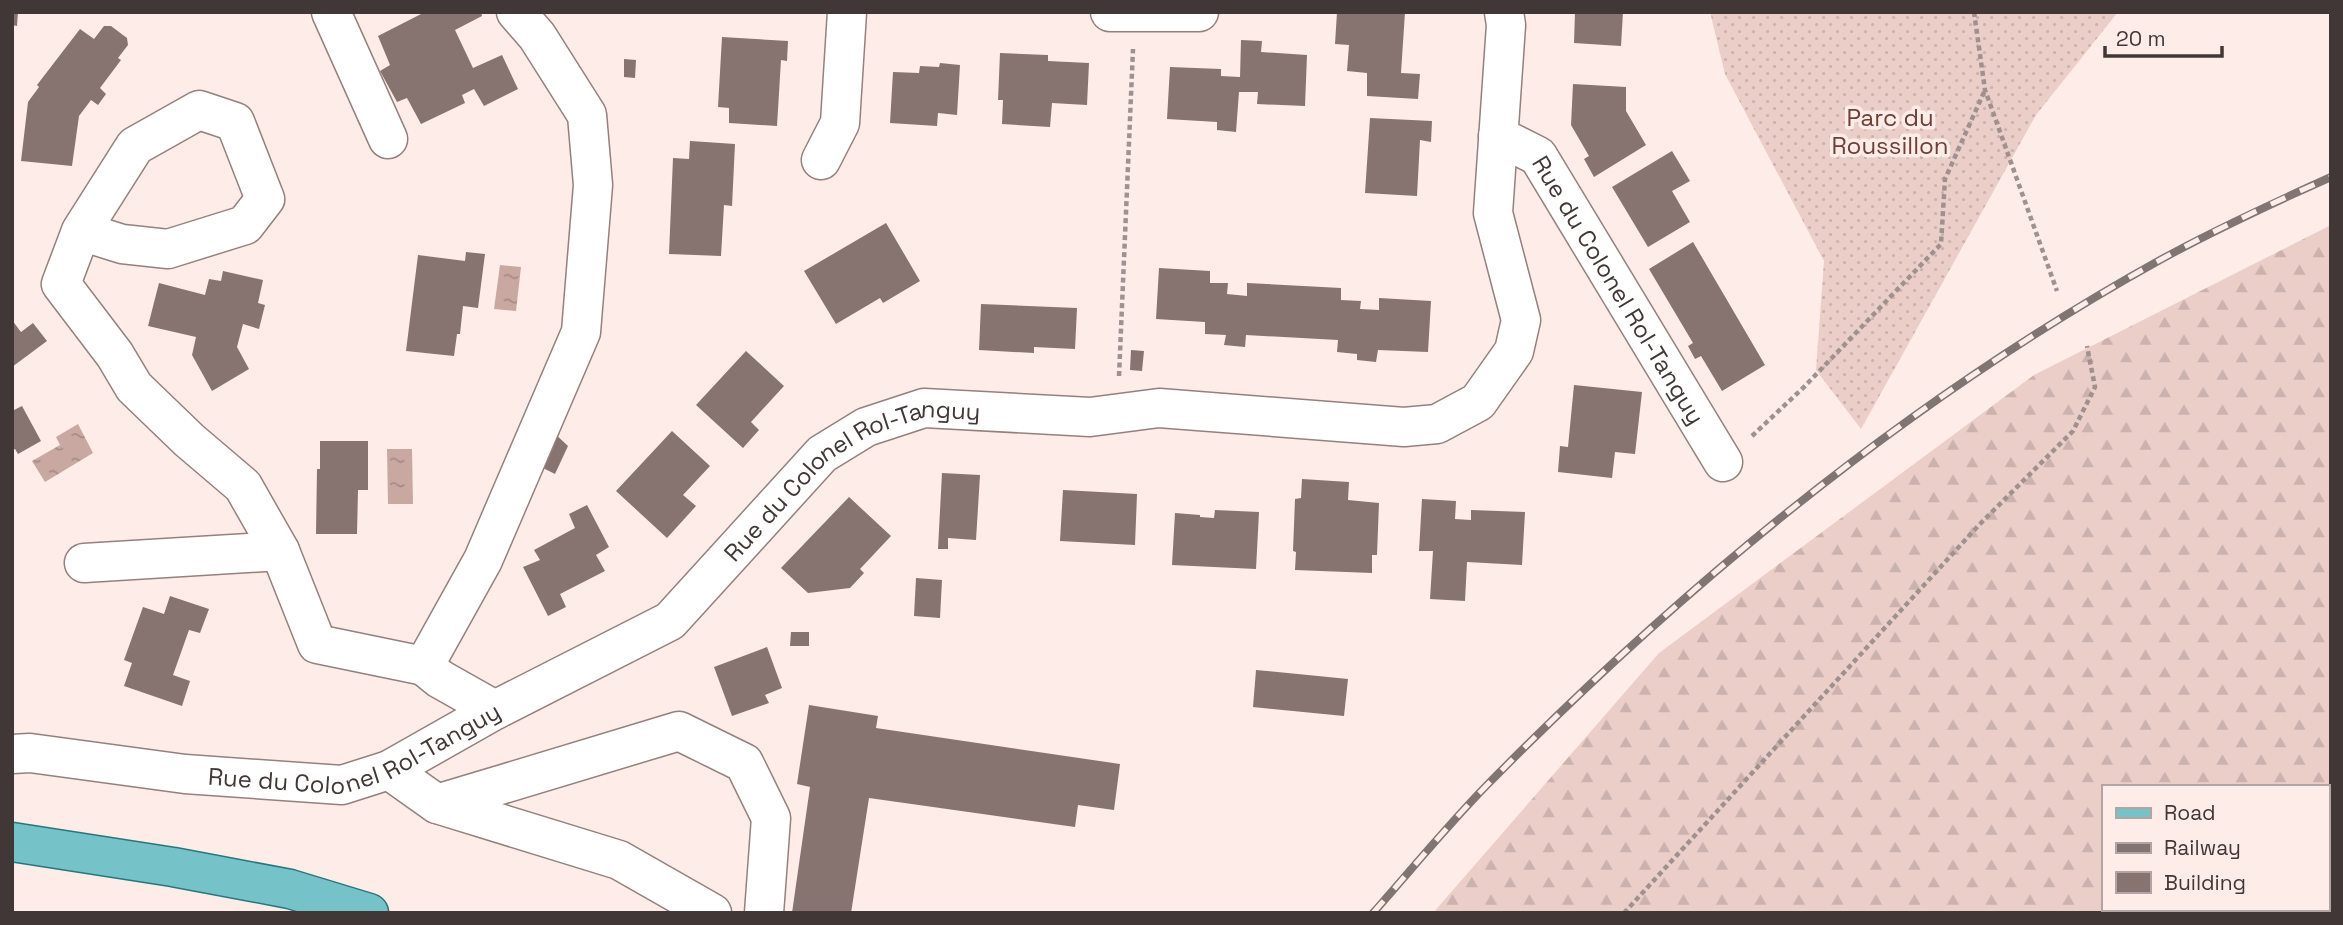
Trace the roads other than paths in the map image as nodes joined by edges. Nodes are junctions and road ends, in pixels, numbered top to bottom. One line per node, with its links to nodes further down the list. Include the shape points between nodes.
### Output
1 (331, 12): 8 (street)
2 (516, 12): 14 (street, via 537,36 587,115 593,185 581,332 483,560)
3 (847, 12): 9 (street, via 840,123)
4 (1199, 12): 6 (street)
5 (1504, 12): 7 (street, Rue du Colonel Rol-Tanguy)
6 (1123, 13)
7 (1498, 136): 11 (street, Rue du Colonel Rol-Tanguy, via 1538,156); 15 (street, Rue du Colonel Rol-Tanguy, via 1493,213 1521,320 1514,351 1478,402 1437,424 1404,427 1159,408 1090,417 924,408 866,426 822,454 670,621)
8 (388, 139)
9 (821, 160)
10 (81, 231): 10 (street, via 122,244 168,249 245,225 265,199 235,122 199,110 135,146); 12 (street, via 61,284 134,387 243,486)
11 (1723, 462)
12 (280, 551): 13 (street); 14 (street, via 317,644)
13 (85, 563)
14 (424, 666): 15 (street)
15 (495, 710): 17 (street, Rue du Colonel Rol-Tanguy)
16 (12, 754): 17 (street, Rue du Colonel Rol-Tanguy, via 185,774 342,785)
17 (388, 769): 18 (street)
18 (437, 804): 23 (street, via 619,860); 24 (street, via 679,731 744,763 771,818)
19 (12, 842): 20 (main road)
20 (173, 867): 21 (main road); 22 (main road, via 290,889)
21 (285, 913)
22 (369, 913)
23 (712, 913)
24 (764, 913)

